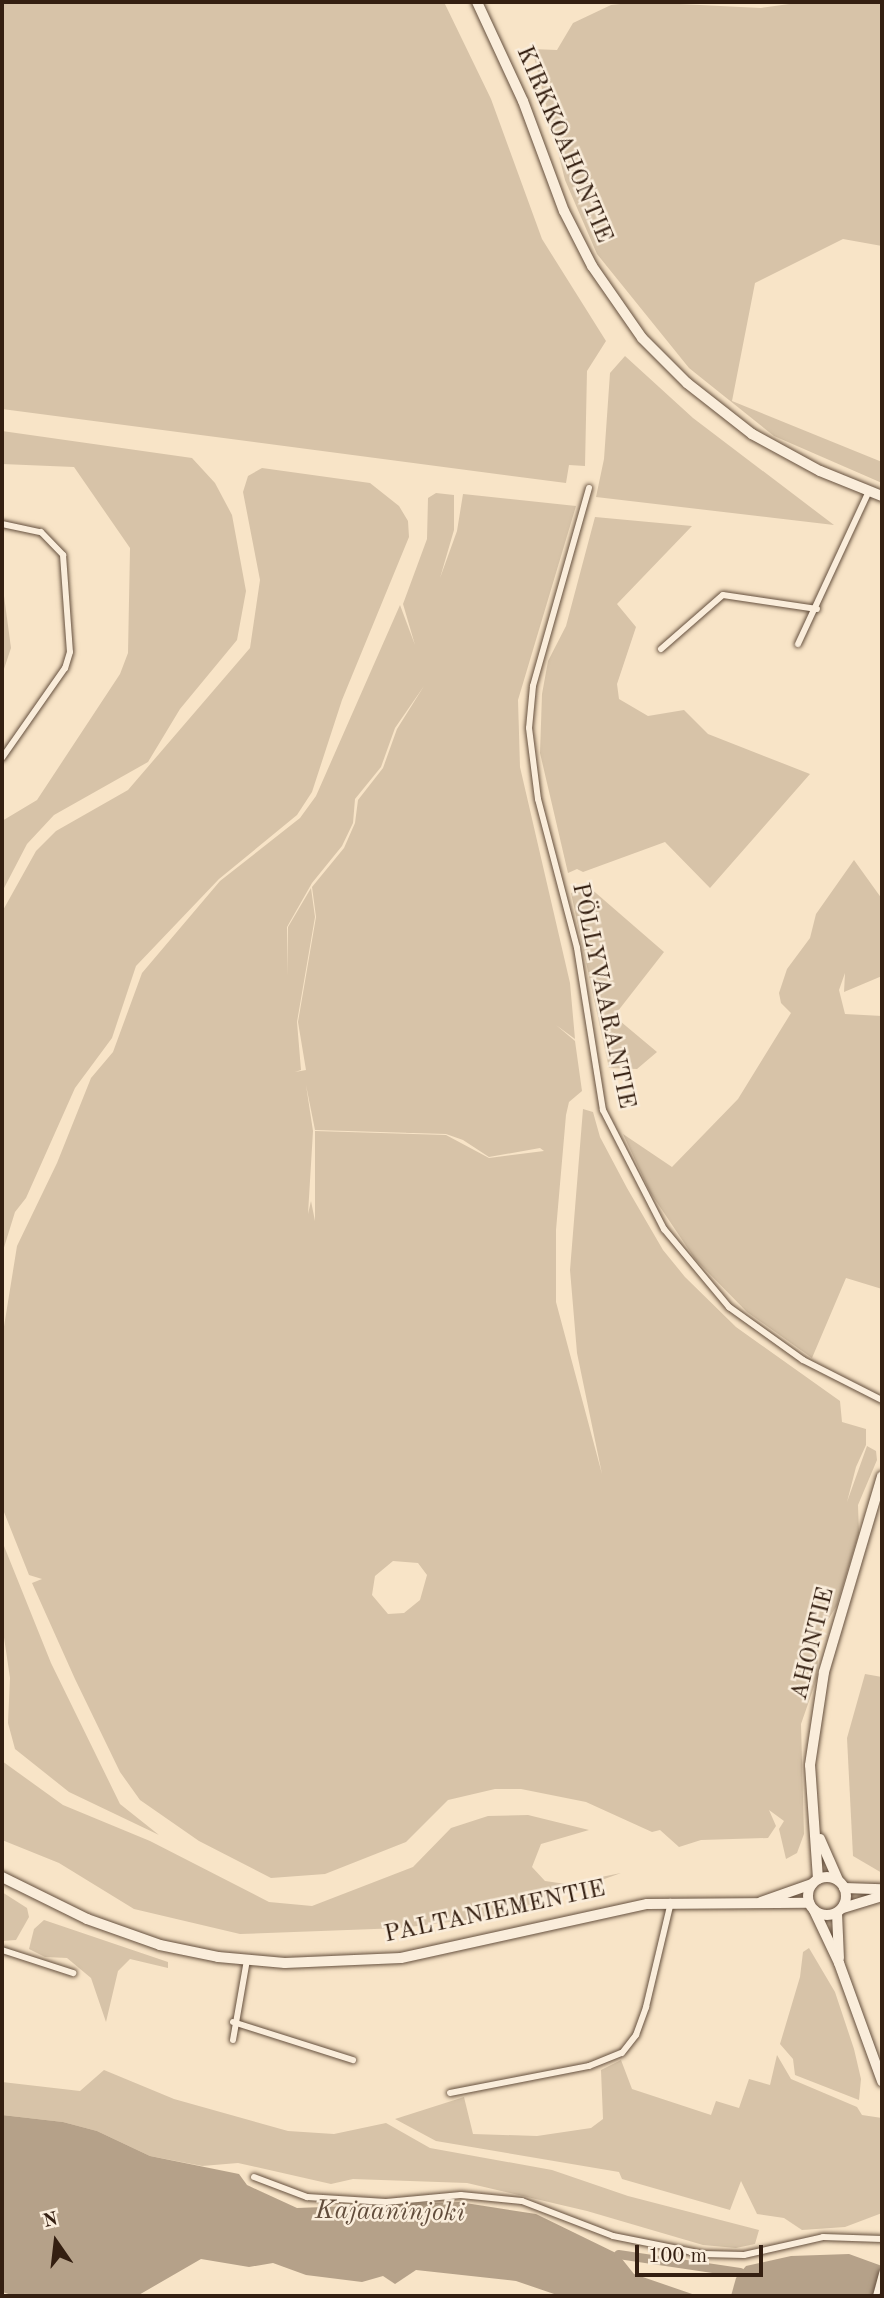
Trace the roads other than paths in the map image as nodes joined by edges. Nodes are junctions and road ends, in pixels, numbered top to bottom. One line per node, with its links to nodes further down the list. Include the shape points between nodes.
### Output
1 (477, 2): 3 (street, KIRKKOAHONTIE, via 523,101 564,211 615,302 668,365 752,435)
2 (589, 488): 10 (street, PÖLLYVAARANTIE, via 533,686 529,728 538,799 577,948 603,1110 663,1229 729,1307 803,1360)
3 (869, 491): 4 (street, KIRKKOAHONTIE); 6 (street)
4 (882, 496)
5 (2, 524): 9 (street, via 41,532 63,555 70,652 65,668)
6 (817, 609): 7 (street); 8 (street, via 723,595)
7 (798, 644)
8 (661, 649)
9 (2, 758)
10 (882, 1400)
11 (882, 1476): 12 (street, AHONTIE, via 824,1672 810,1765)
12 (814, 1825): 14 (street, AHONTIE); 15 (street, AHONTIE)
13 (2, 1877): 23 (street, PALTANIEMENTIE, via 131,1936 189,1952)
14 (815, 1882): 15 (street); 19 (street, PALTANIEMENTIE); 20 (street)
15 (841, 1884): 16 (street); 21 (street, via 846,1901)
16 (882, 1889)
17 (882, 1896): 21 (street)
18 (671, 1902): 19 (street, PALTANIEMENTIE); 23 (street, PALTANIEMENTIE, via 622,1908 401,1958 327,1963); 30 (street, via 643,2016 622,2053 589,2066)
19 (761, 1902): 20 (street, PALTANIEMENTIE)
20 (811, 1907): 21 (street, via 823,1915); 24 (street)
21 (839, 1912): 24 (street)
22 (2, 1950): 25 (street)
23 (247, 1960): 26 (street)
24 (839, 1962): 29 (street)
25 (73, 1973)
26 (233, 2022): 27 (street); 28 (street)
27 (233, 2040)
28 (353, 2060)
29 (882, 2081)
30 (450, 2093)
31 (254, 2176): 32 (street, via 307,2197 386,2202 461,2195 522,2201 638,2244 713,2256 744,2255 823,2237)
32 (882, 2239)
33 (882, 2273): 34 (street)
34 (876, 2296)

